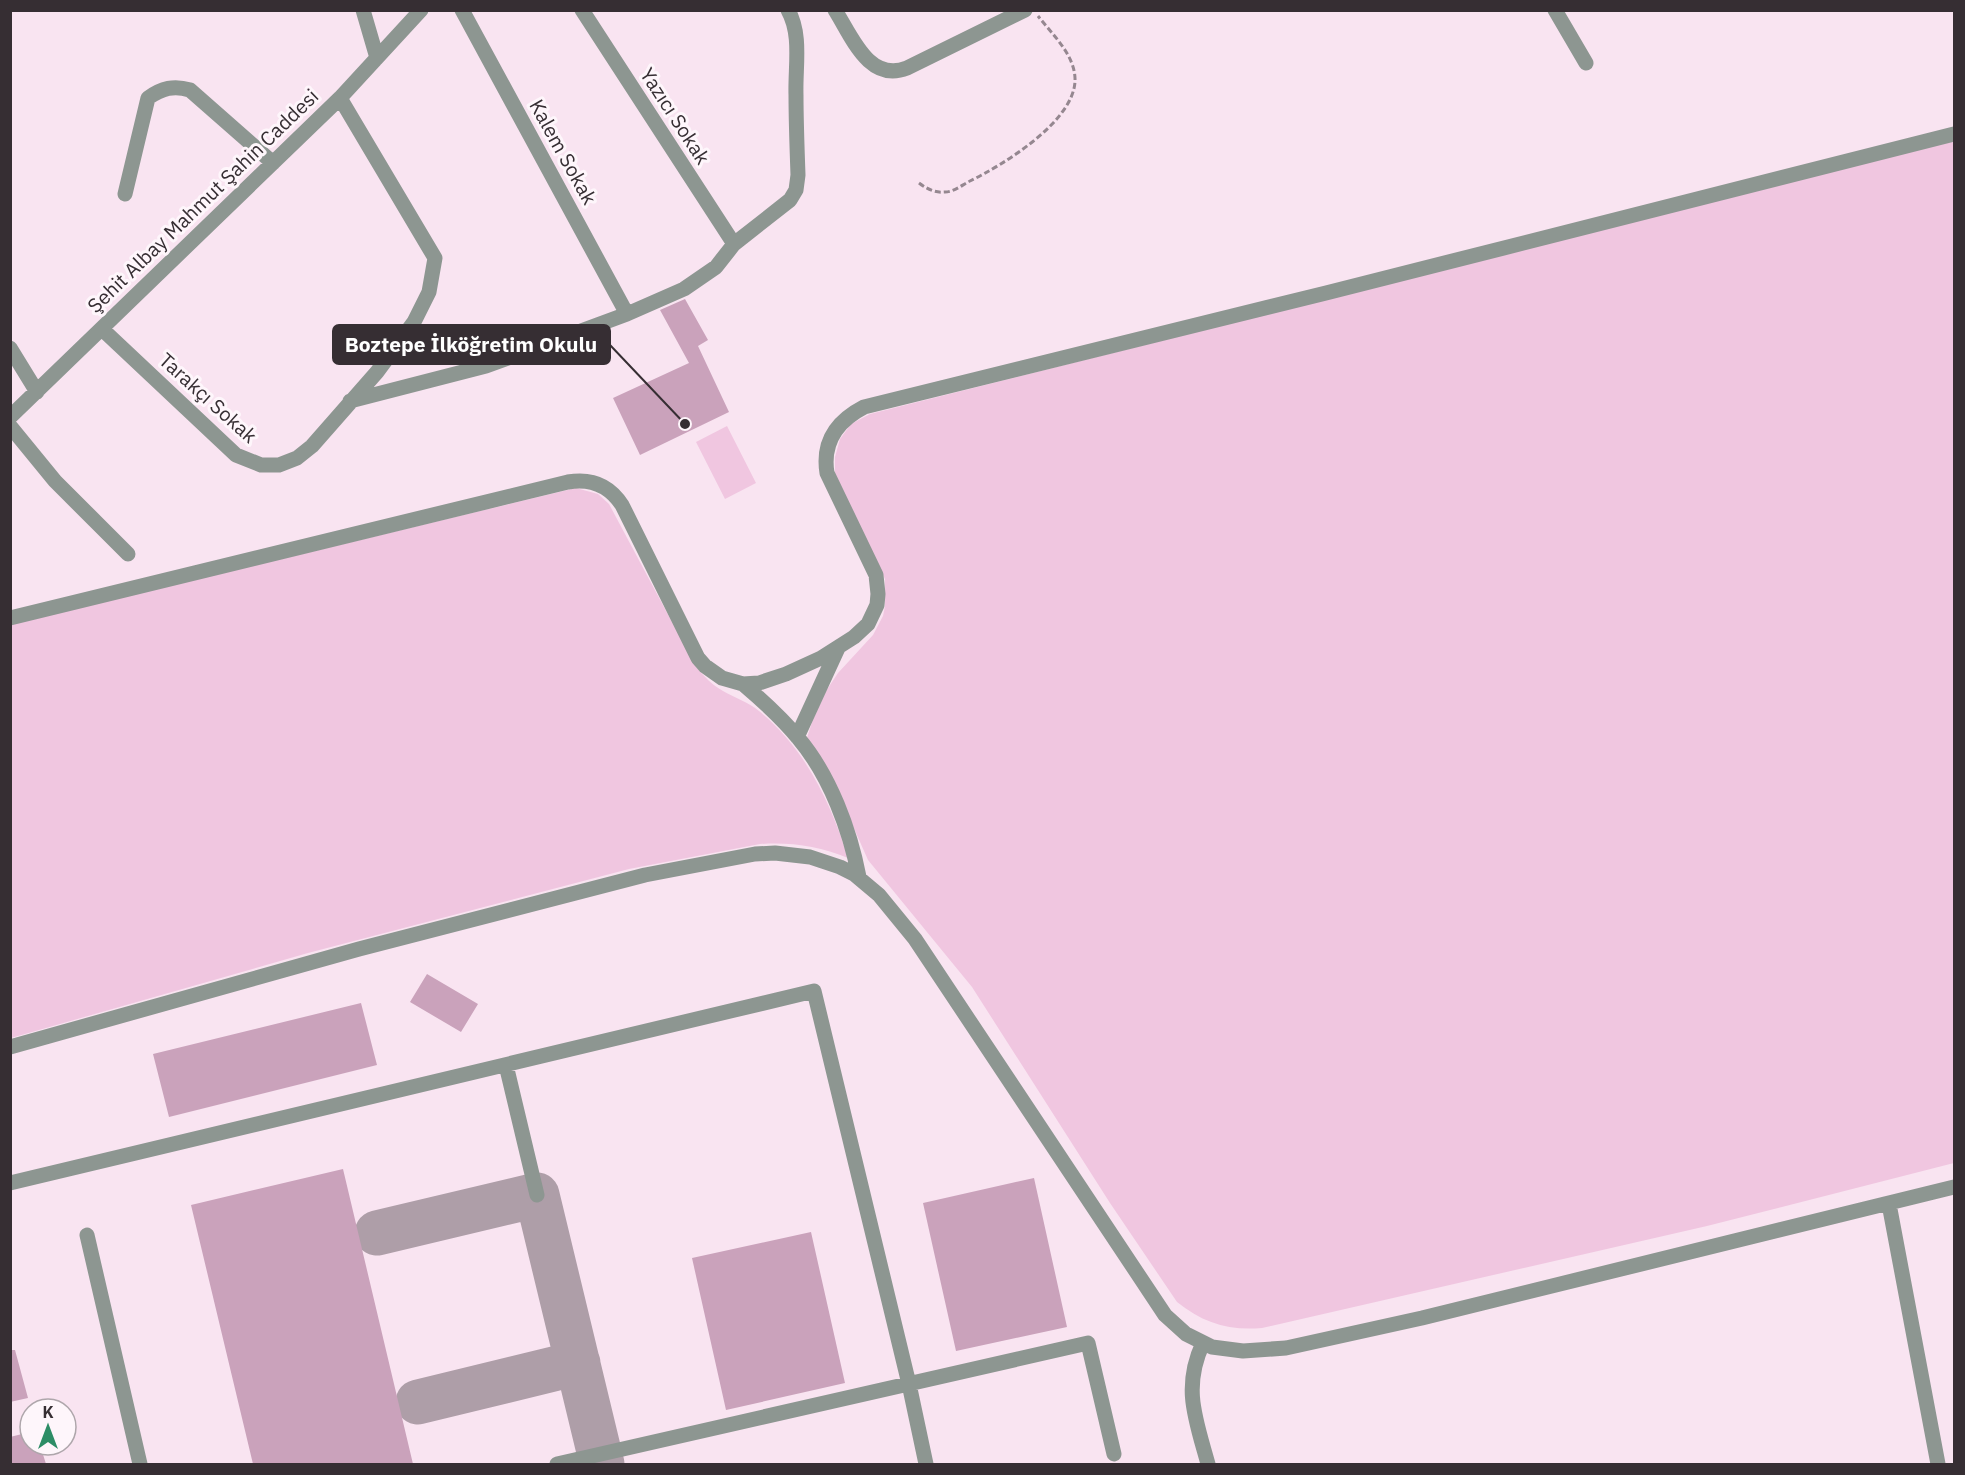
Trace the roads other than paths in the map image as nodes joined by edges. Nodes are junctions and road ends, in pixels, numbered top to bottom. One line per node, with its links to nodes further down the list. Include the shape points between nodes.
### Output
1 (363, 10): 9 (street)
2 (422, 10): 9 (street, Şehit Albay Mahmut Şahin Caddesi)
3 (462, 10): 16 (street, Kalem Sokak)
4 (582, 10): 15 (street, Yazıcı Sokak)
5 (788, 10): 15 (street, via 797,49 796,190 790,200)
6 (835, 10): 7 (street, via 870,64 891,72 907,68)
7 (1024, 10)
8 (1555, 10): 10 (street)
9 (377, 58): 11 (street, Şehit Albay Mahmut Şahin Caddesi)
10 (1586, 63)
11 (340, 98): 13 (street, Şehit Albay Mahmut Şahin Caddesi); 20 (street, Tarakçı Sokak, via 435,258 429,292 418,314 377,372)
12 (1954, 134): 25 (street, via 864,407 837,426 827,448 826,465 876,575 877,605 862,631)
13 (273, 163): 14 (street, via 190,90 164,88 148,98); 17 (street, Şehit Albay Mahmut Şahin Caddesi)
14 (125, 194)
15 (734, 244): 16 (street, via 716,267 684,289)
16 (627, 314): 20 (street, via 486,366)
17 (102, 329): 19 (street, Şehit Albay Mahmut Şahin Caddesi); 20 (street, Tarakçı Sokak, via 236,455 252,463 279,465 297,458)
18 (10, 348): 19 (street)
19 (37, 392): 21 (street, Şehit Albay Mahmut Şahin Caddesi)
20 (350, 401)
21 (10, 417)
22 (10, 426): 23 (street, via 55,481)
23 (128, 554)
24 (10, 618): 26 (street, via 568,482 590,481 609,490 622,505 698,658 722,678)
25 (838, 648): 26 (street, via 786,674); 27 (street)
26 (743, 684): 27 (street)
27 (797, 737): 28 (street, via 838,806)
28 (858, 877): 29 (street, via 825,861 775,853 645,875 358,949); 36 (street, via 892,909 915,939 1166,1315 1186,1334)
29 (10, 1047)
30 (506, 1065): 31 (street); 33 (street); 37 (street, via 814,991)
31 (10, 1183)
32 (1954, 1187): 34 (street)
33 (537, 1195)
34 (1889, 1204): 36 (street, via 1286,1348 1228,1350); 43 (street)
35 (87, 1235): 39 (street)
36 (1203, 1343): 42 (street, via 1192,1374 1191,1402)
37 (909, 1384): 38 (street, via 1088,1342); 40 (street); 41 (street)
38 (1114, 1454)
39 (140, 1464)
40 (557, 1464)
41 (926, 1464)
42 (1208, 1464)
43 (1938, 1464)

